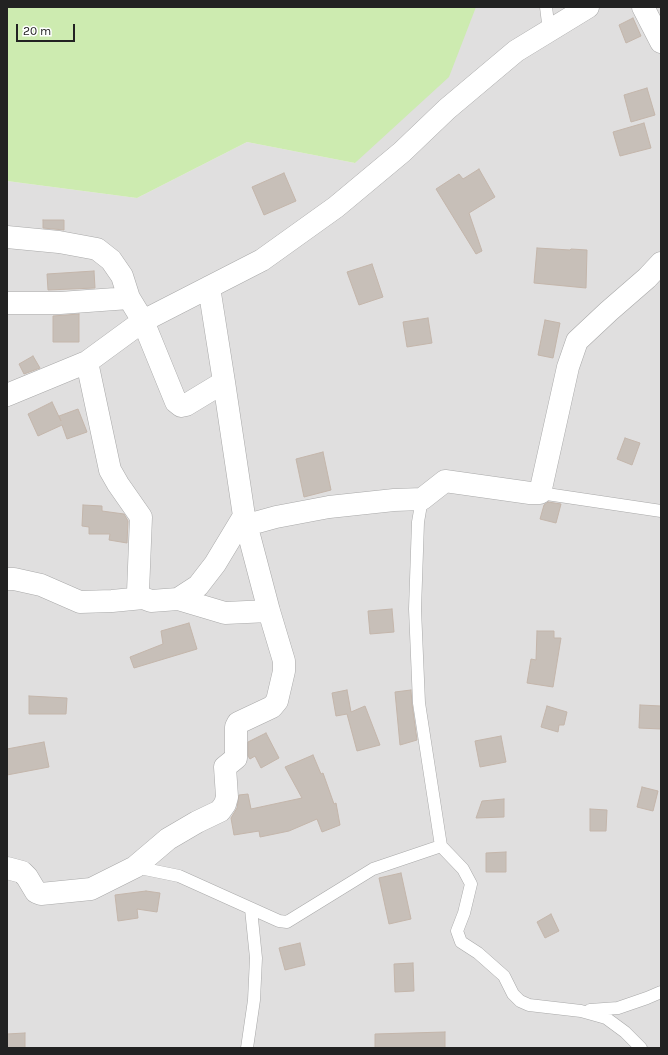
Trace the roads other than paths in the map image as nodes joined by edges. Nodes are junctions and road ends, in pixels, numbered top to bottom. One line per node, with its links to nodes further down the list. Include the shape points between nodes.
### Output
1 (546, 7): 4 (lane)
2 (588, 7): 4 (street)
3 (643, 7): 5 (street)
4 (549, 31): 8 (street, via 516,51 336,207 262,260)
5 (661, 42)
6 (7, 237): 9 (street, via 97,249 111,260 122,276)
7 (661, 263): 15 (street, via 577,341 568,367)
8 (209, 287): 11 (street); 13 (street)
9 (129, 298): 10 (street, via 60,303); 11 (street)
10 (7, 303)
11 (143, 321): 12 (street); 13 (street, via 176,402 181,406)
12 (87, 362): 14 (street); 20 (street, via 110,470 141,517 138,592)
13 (224, 382): 18 (street)
14 (7, 395)
15 (540, 493): 16 (street, via 445,481); 17 (lane)
16 (422, 499): 18 (street, via 329,507); 23 (lane, via 418,522 415,610 419,703)
17 (661, 511)
18 (245, 520): 21 (street, via 198,586); 22 (street)
19 (7, 579): 20 (street, via 14,578 41,585 80,602)
20 (143, 598): 21 (street, via 151,601)
21 (178, 599): 22 (street, via 225,613)
22 (269, 611): 24 (street, via 284,661 278,701 272,707 238,723 236,758 225,767 225,804 220,811 168,839)
23 (441, 846): 26 (lane, via 373,869 287,922); 28 (lane, via 464,869 471,884 457,931 461,942 504,976 513,994 520,1001 529,1005)
24 (135, 867): 25 (street, via 91,889 41,894 36,892 22,872); 26 (lane, via 179,876)
25 (7, 868)
26 (251, 909): 29 (lane, via 256,958 254,1000)
27 (661, 992): 28 (lane, via 618,1008)
28 (581, 1011): 30 (lane, via 606,1018)
29 (247, 1048)
30 (641, 1048)

